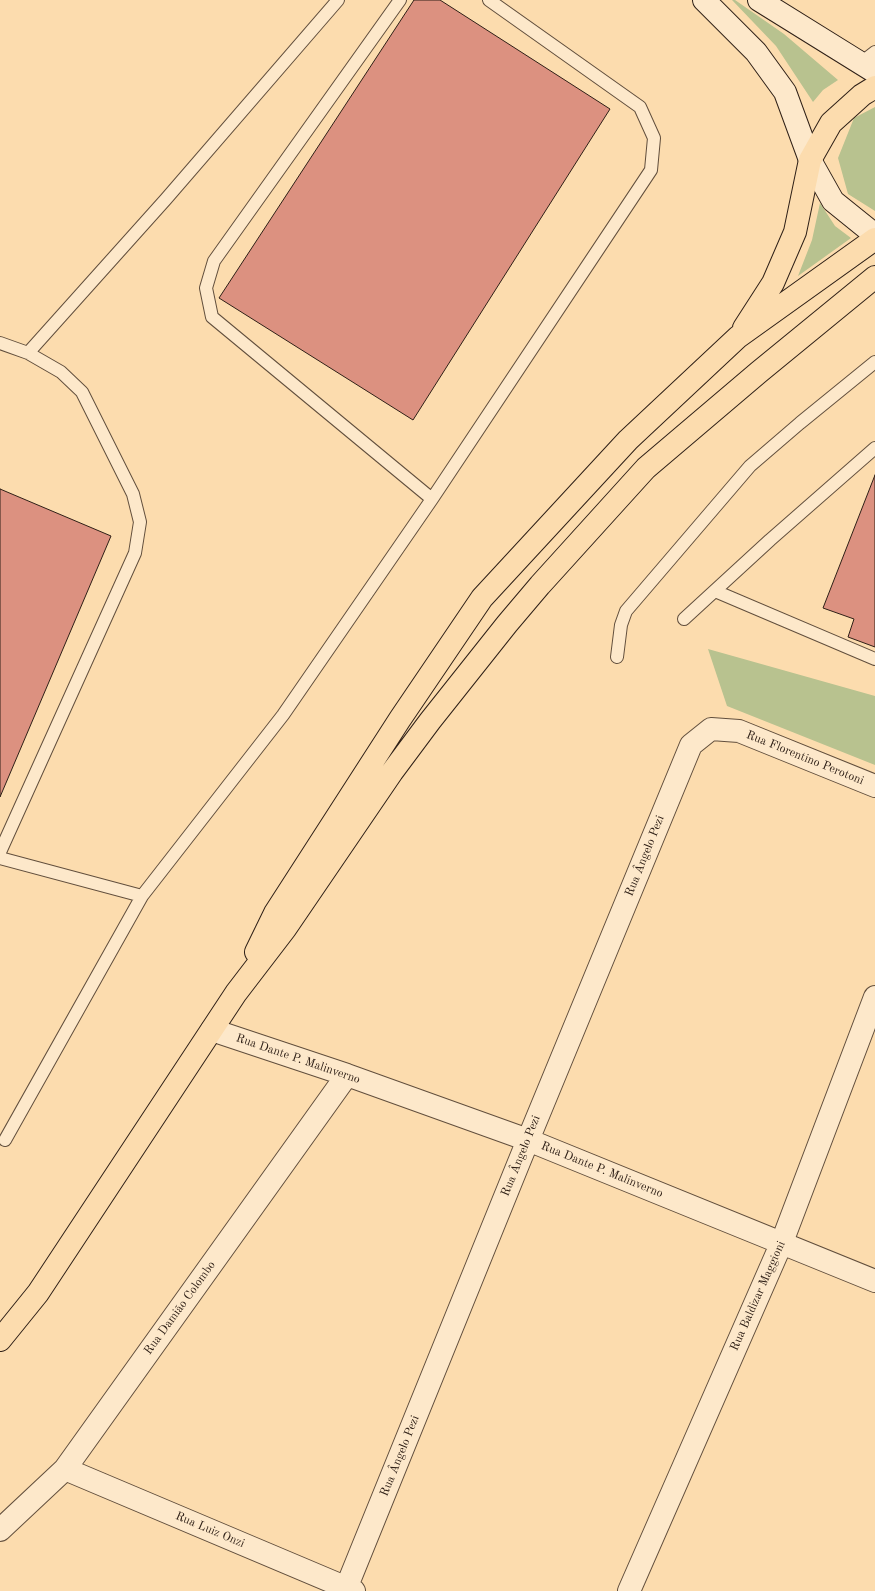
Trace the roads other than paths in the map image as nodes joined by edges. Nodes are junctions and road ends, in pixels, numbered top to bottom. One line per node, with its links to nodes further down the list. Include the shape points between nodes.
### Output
1 (338, 0): 14 (lane, via 166,199)
2 (400, 0): 17 (lane, via 214,261 206,288 212,317)
3 (489, 0): 17 (lane, via 640,107 654,138 651,170)
4 (704, 0): 8 (street, via 756,52 785,92)
5 (759, 0): 6 (street)
6 (870, 62)
7 (875, 87): 8 (highway, via 862,95 831,123)
8 (810, 160): 9 (street, via 832,201); 12 (highway, via 795,232 773,283)
9 (875, 235)
10 (875, 239): 12 (highway)
11 (875, 277): 27 (highway, via 646,468 540,585 400,761 285,929)
12 (738, 338): 27 (highway, via 628,440 482,598 275,913)
13 (0, 343): 14 (lane)
14 (28, 353): 24 (lane, via 61,372 82,392 133,494 140,522 135,553)
15 (875, 362): 20 (lane, via 750,466 626,611 621,625)
16 (875, 448): 18 (lane)
17 (432, 499): 26 (lane, via 283,715)
18 (715, 591): 19 (lane); 21 (lane)
19 (684, 619)
20 (617, 657)
21 (875, 659)
22 (711, 729): 23 (street, Rua Florentino Perotoni, via 739,731); 32 (street, Rua Ângelo Pezi, via 691,745)
23 (875, 786)
24 (0, 852)
25 (0, 858): 26 (lane)
26 (142, 896): 31 (lane)
27 (236, 992): 29 (highway)
28 (875, 997): 33 (street, Rua Baldizar Maggioni)
29 (212, 1030): 30 (street, Rua Dante P. Malinverno); 35 (highway, via 38,1292)
30 (347, 1075): 32 (street, Rua Dante P. Malinverno); 36 (street, Rua Damião Colombo)
31 (5, 1140)
32 (528, 1140): 33 (street, Rua Dante P. Malinverno); 38 (street, Rua Ângelo Pezi)
33 (782, 1242): 34 (street, Rua Dante P. Malinverno); 39 (street, Rua Baldizar Maggioni)
34 (875, 1281)
35 (0, 1340)
36 (65, 1469): 37 (street, Rua Damião Colombo); 38 (street, Rua Luiz Onzi)
37 (0, 1530)
38 (349, 1590)
39 (629, 1591)

